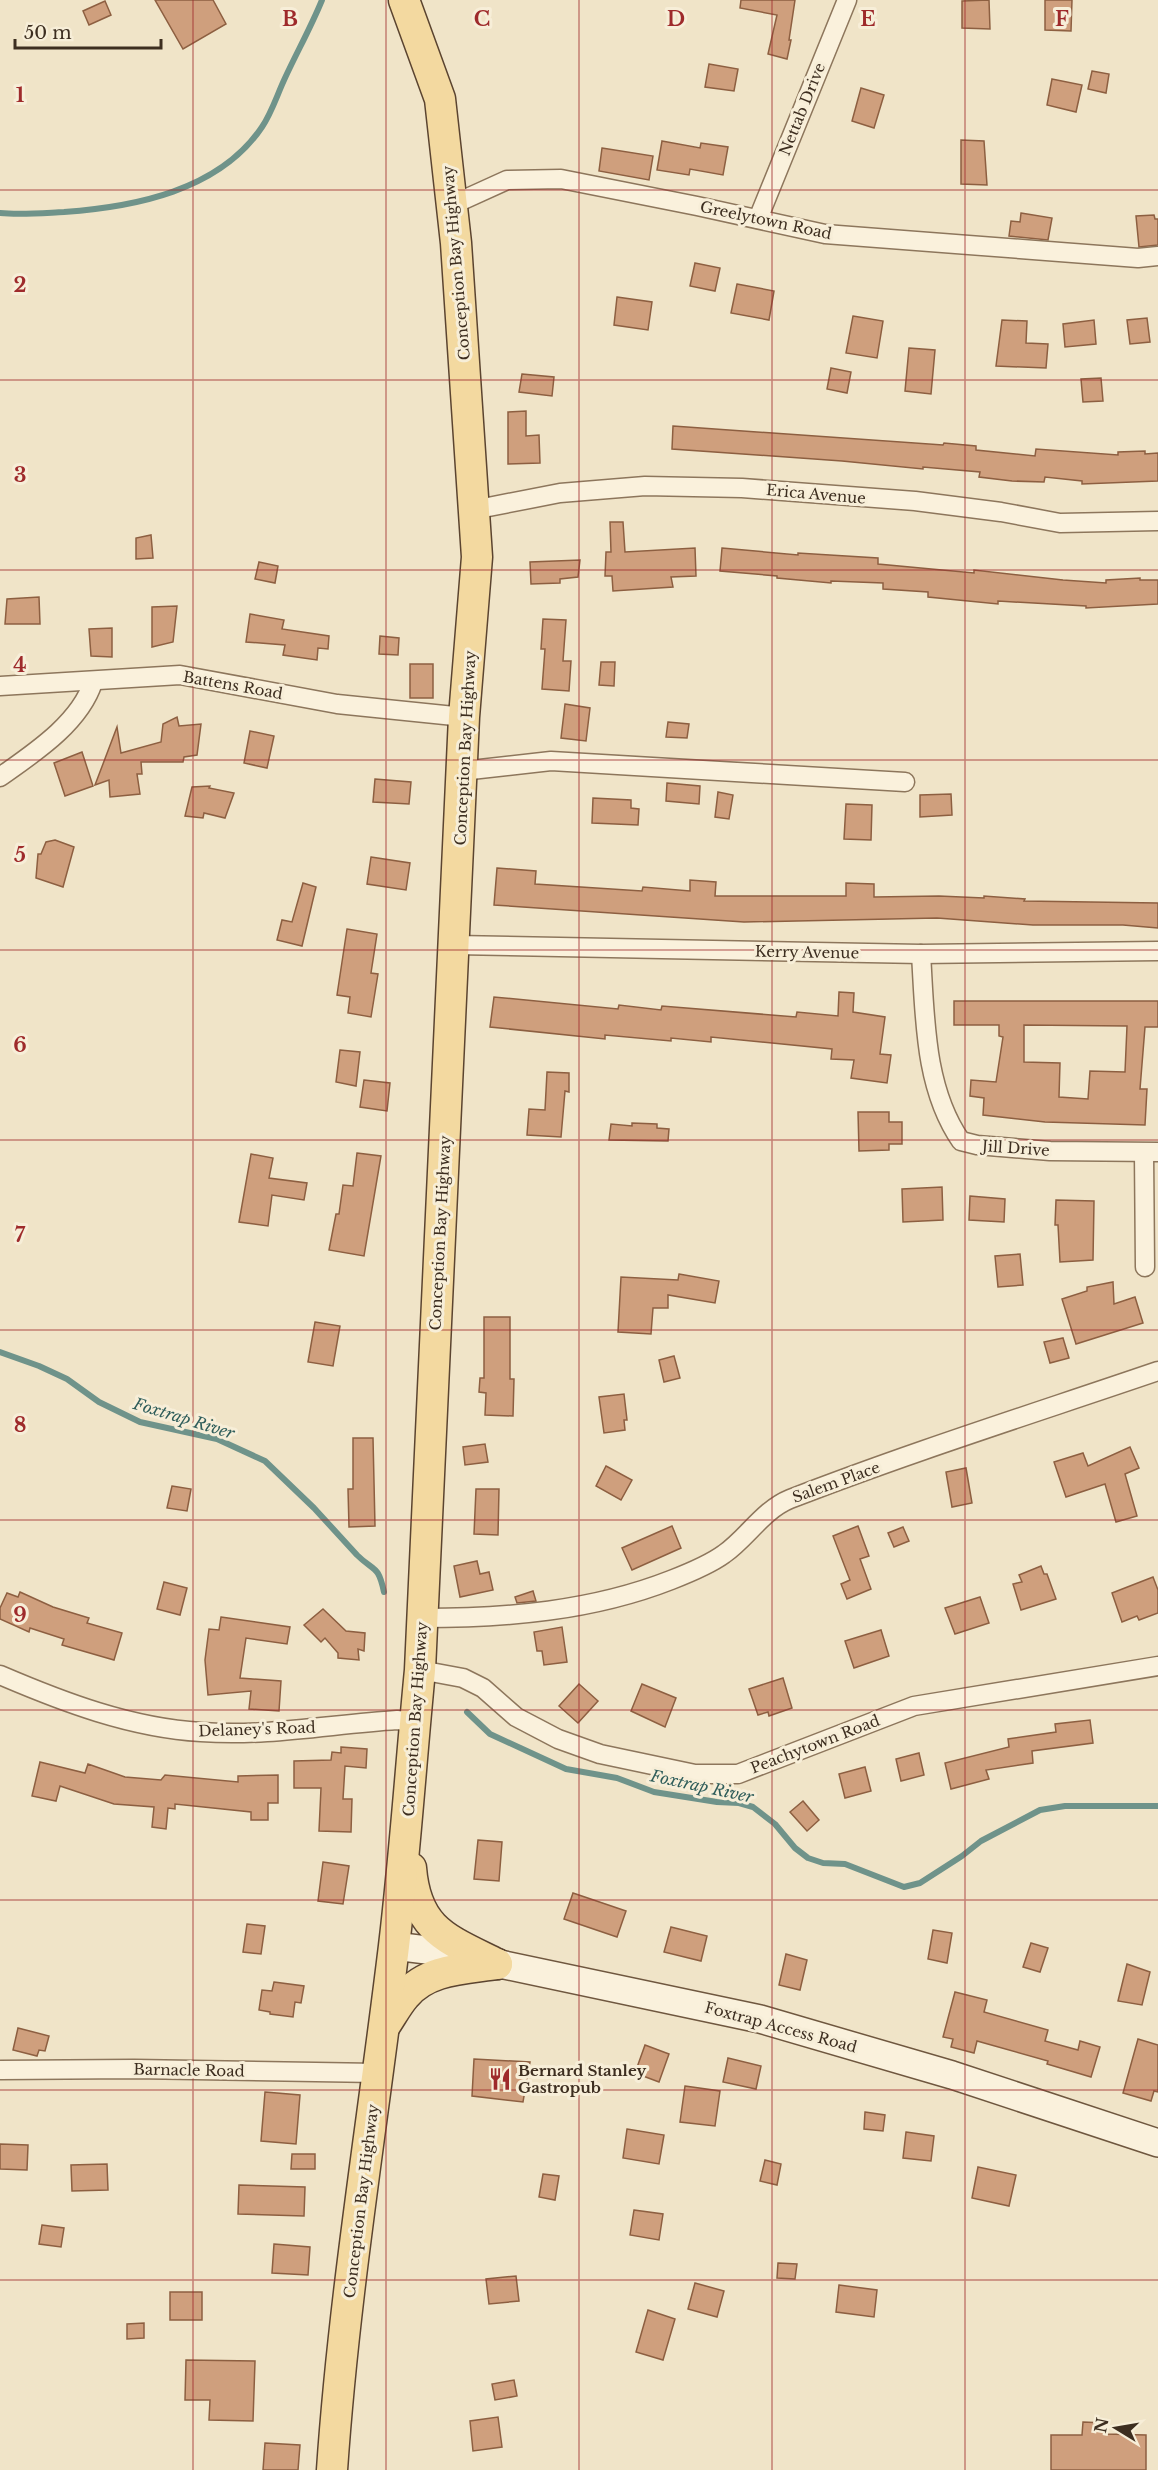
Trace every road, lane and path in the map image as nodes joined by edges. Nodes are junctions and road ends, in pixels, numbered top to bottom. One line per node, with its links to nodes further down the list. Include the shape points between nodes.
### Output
1 (404, 0): 3 (main road, Conception Bay Highway, via 440,99)
2 (847, 0): 4 (street, Nettab Drive)
3 (452, 205): 4 (street, Greelytown Road, via 507,180 561,179); 6 (main road, Conception Bay Highway)
4 (758, 219): 5 (street, Greelytown Road, via 825,234 1138,258)
5 (1158, 256)
6 (473, 510): 7 (street, Erica Avenue, via 560,493 645,486 742,488 915,501 1060,523); 10 (main road, Conception Bay Highway, via 477,557)
7 (1158, 521)
8 (93, 682): 9 (street, Battens Road); 10 (street, Battens Road, via 180,675 337,704); 12 (street, via 72,720)
9 (0, 686)
10 (464, 717): 11 (main road, Conception Bay Highway)
11 (462, 771): 13 (street, via 551,761); 14 (main road, Conception Bay Highway)
12 (0, 777)
13 (905, 782)
14 (455, 945): 16 (street, Kerry Avenue); 20 (main road, Conception Bay Highway)
15 (1158, 951): 16 (street, Kerry Avenue)
16 (921, 954): 17 (street, Jill Drive, via 934,1078 944,1112 961,1141 995,1147)
17 (1151, 1153): 18 (street)
18 (1145, 1267)
19 (1158, 1371): 20 (street, Salem Place, via 787,1500 724,1554 642,1591 543,1612)
20 (422, 1618): 22 (main road, Conception Bay Highway)
21 (1158, 1666): 22 (street, Peachytown Road, via 914,1706 738,1774 695,1774 600,1754 558,1739 516,1717 483,1688 463,1678)
22 (420, 1670): 24 (main road, Conception Bay Highway)
23 (0, 1675): 24 (street, Delaney's Road, via 127,1720 201,1732)
24 (415, 1722): 25 (main road, Conception Bay Highway)
25 (408, 1821): 26 (main road, Conception Bay Highway); 27 (main road, via 413,1883 420,1909 434,1929)
26 (394, 1946): 27 (main road, Foxtrap Access Road); 28 (main road, Conception Bay Highway)
27 (497, 1964): 28 (main road, via 425,1978 405,1995); 31 (main road, Foxtrap Access Road, via 760,2019 952,2075)
28 (383, 2029): 30 (main road, Conception Bay Highway)
29 (0, 2070): 30 (street, Barnacle Road)
30 (377, 2073): 32 (main road, Conception Bay Highway, via 339,2368)
31 (1158, 2143)
32 (332, 2470)

